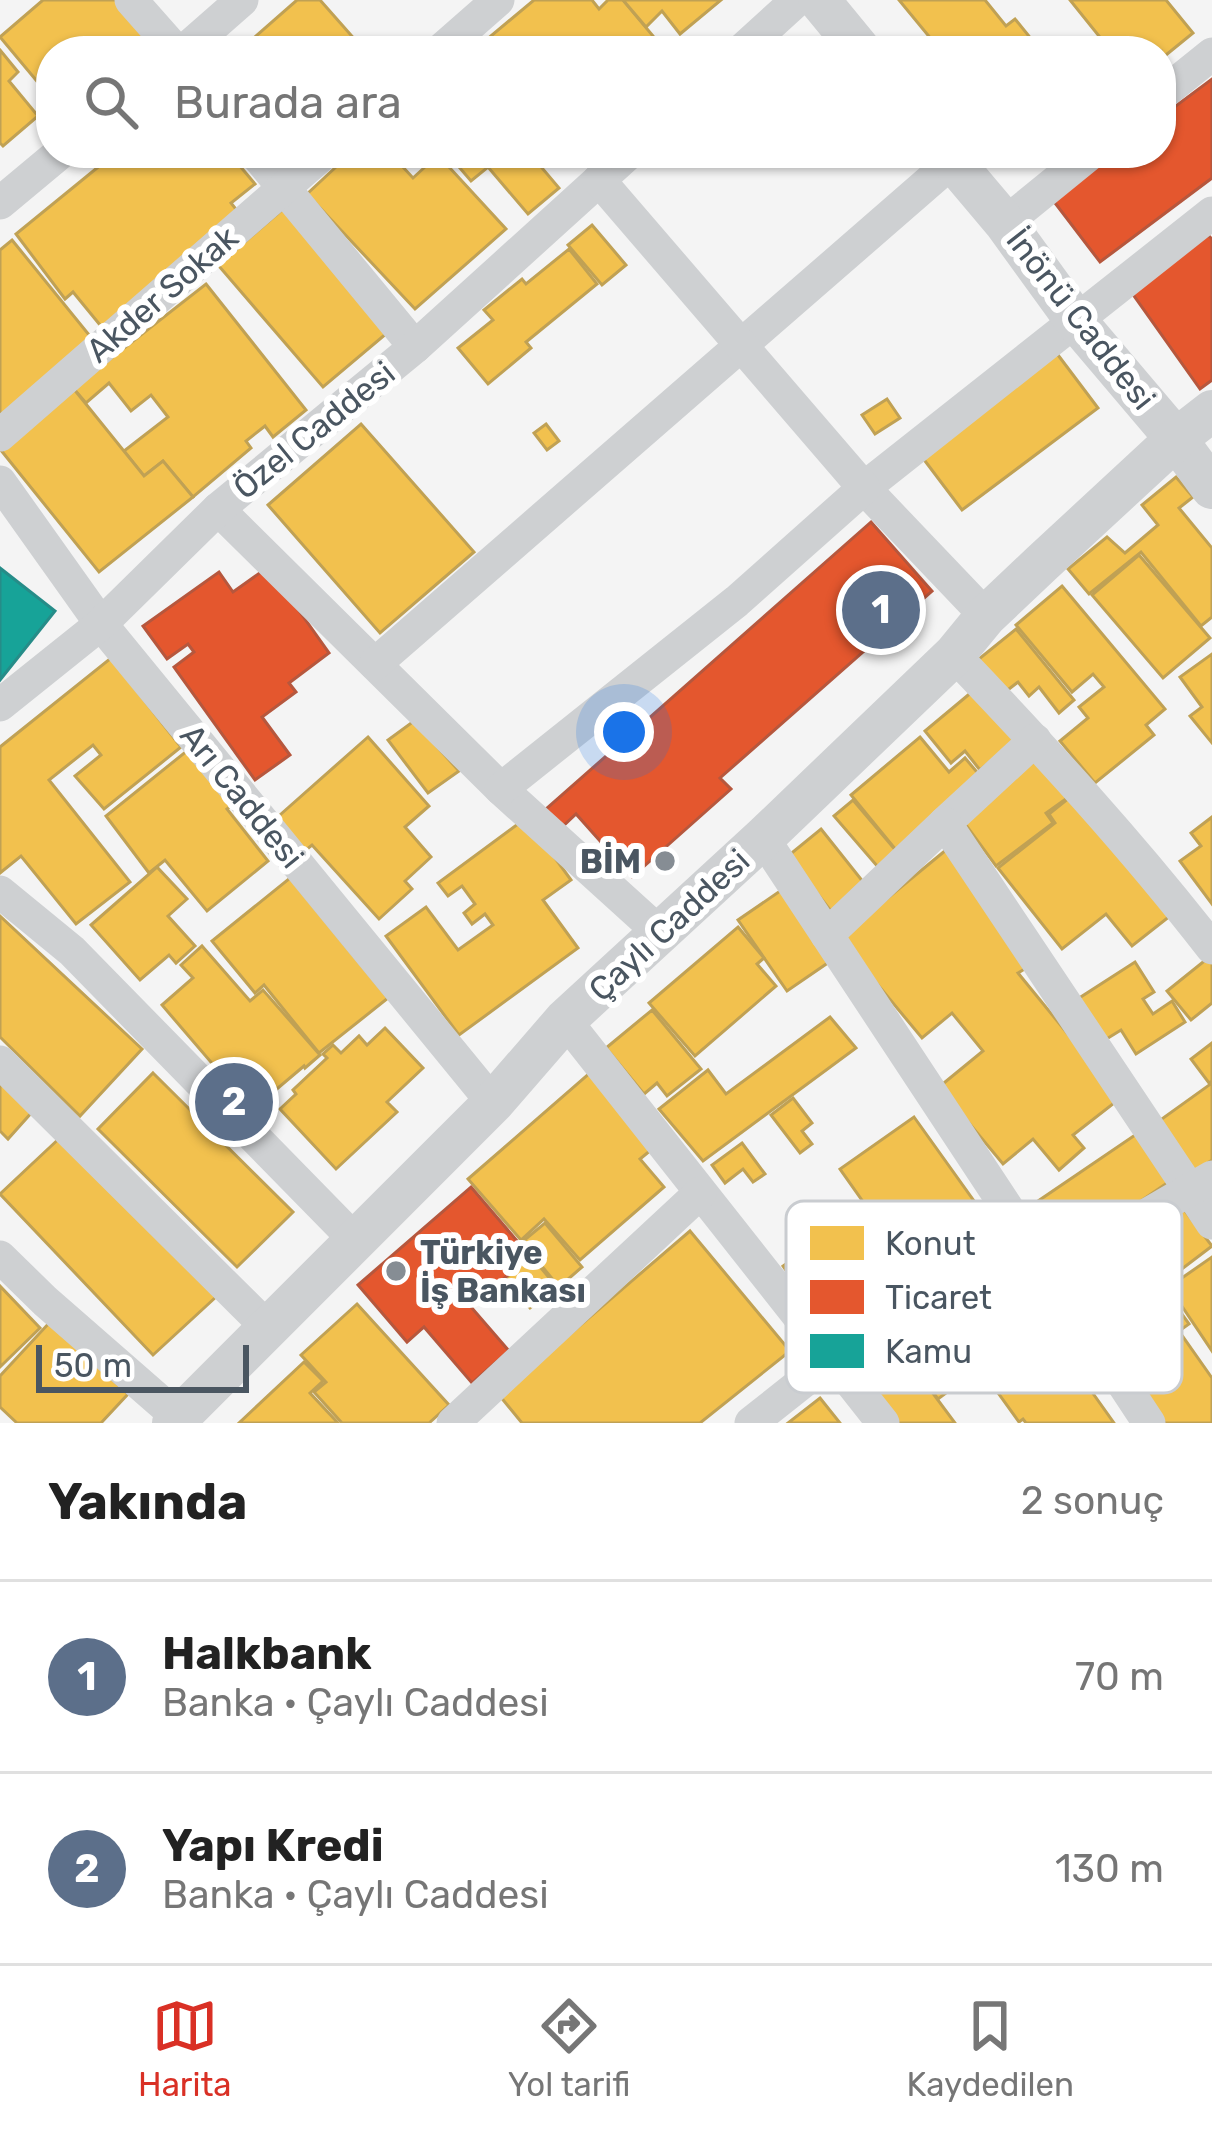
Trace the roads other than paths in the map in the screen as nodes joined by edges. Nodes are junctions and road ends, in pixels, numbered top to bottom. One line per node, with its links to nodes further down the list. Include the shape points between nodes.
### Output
1 (131, 0): 6 (street)
2 (242, 0): 7 (street)
3 (498, 0): 8 (street)
4 (797, 0): 9 (street)
5 (819, 0): 10 (street)
6 (166, 36)
7 (198, 36)
8 (457, 36)
9 (757, 36)
10 (849, 36)
11 (1212, 54): 12 (street)
12 (1176, 83)
13 (42, 168): 22 (street)
14 (267, 168): 21 (street)
15 (307, 168): 21 (street, Akder Sokak)
16 (611, 168): 20 (street, Özel Caddesi)
17 (938, 168): 26 (street)
18 (959, 168): 24 (street, İnönü Caddesi)
19 (1072, 168): 24 (street)
20 (598, 180): 26 (street); 27 (street, Özel Caddesi)
21 (283, 189): 27 (street); 29 (street, Akder Sokak)
22 (0, 203)
23 (1212, 213): 25 (street)
24 (1005, 223): 25 (street, İnönü Caddesi)
25 (1076, 321): 30 (street, İnönü Caddesi); 32 (street)
26 (741, 346): 32 (street); 38 (street)
27 (415, 347): 34 (street, Özel Caddesi)
28 (1212, 411): 30 (street, Çaylı Caddesi)
29 (0, 435)
30 (1176, 439): 33 (street, İnönü Caddesi); 35 (street, Çaylı Caddesi)
31 (0, 482): 36 (street, Arı Caddesi)
32 (864, 488): 35 (street); 41 (street)
33 (1212, 488)
34 (218, 509): 36 (street, Özel Caddesi); 38 (street)
35 (986, 616): 37 (street, Çaylı Caddesi)
36 (101, 624): 39 (street, Özel Caddesi); 50 (street, Arı Caddesi)
37 (953, 655): 40 (street); 43 (street, Çaylı Caddesi)
38 (375, 664): 41 (street)
39 (0, 705)
40 (1035, 740): 42 (street); 47 (street)
41 (501, 789): 45 (street)
42 (945, 823): 46 (street); 51 (street)
43 (763, 838): 45 (street, Çaylı Caddesi); 46 (street)
44 (0, 892): 56 (street, via 72,951)
45 (661, 933): 48 (street, Çaylı Caddesi)
46 (826, 935): 53 (street)
47 (1212, 948)
48 (565, 1020): 50 (street, Çaylı Caddesi); 52 (street)
49 (0, 1062): 59 (street)
50 (494, 1103): 56 (street, Çaylı Caddesi)
51 (1201, 1183): 54 (street); 55 (street)
52 (700, 1192): 58 (street); 64 (street)
53 (1003, 1201)
54 (1170, 1201)
55 (1212, 1223)
56 (355, 1240): 59 (street, Çaylı Caddesi)
57 (0, 1257): 63 (street)
58 (786, 1299)
59 (267, 1327): 63 (street, Çaylı Caddesi)
60 (789, 1393): 65 (street)
61 (860, 1393): 66 (street)
62 (1129, 1393): 67 (street)
63 (176, 1420)
64 (453, 1423)
65 (751, 1423)
66 (883, 1423)
67 (1149, 1423)

